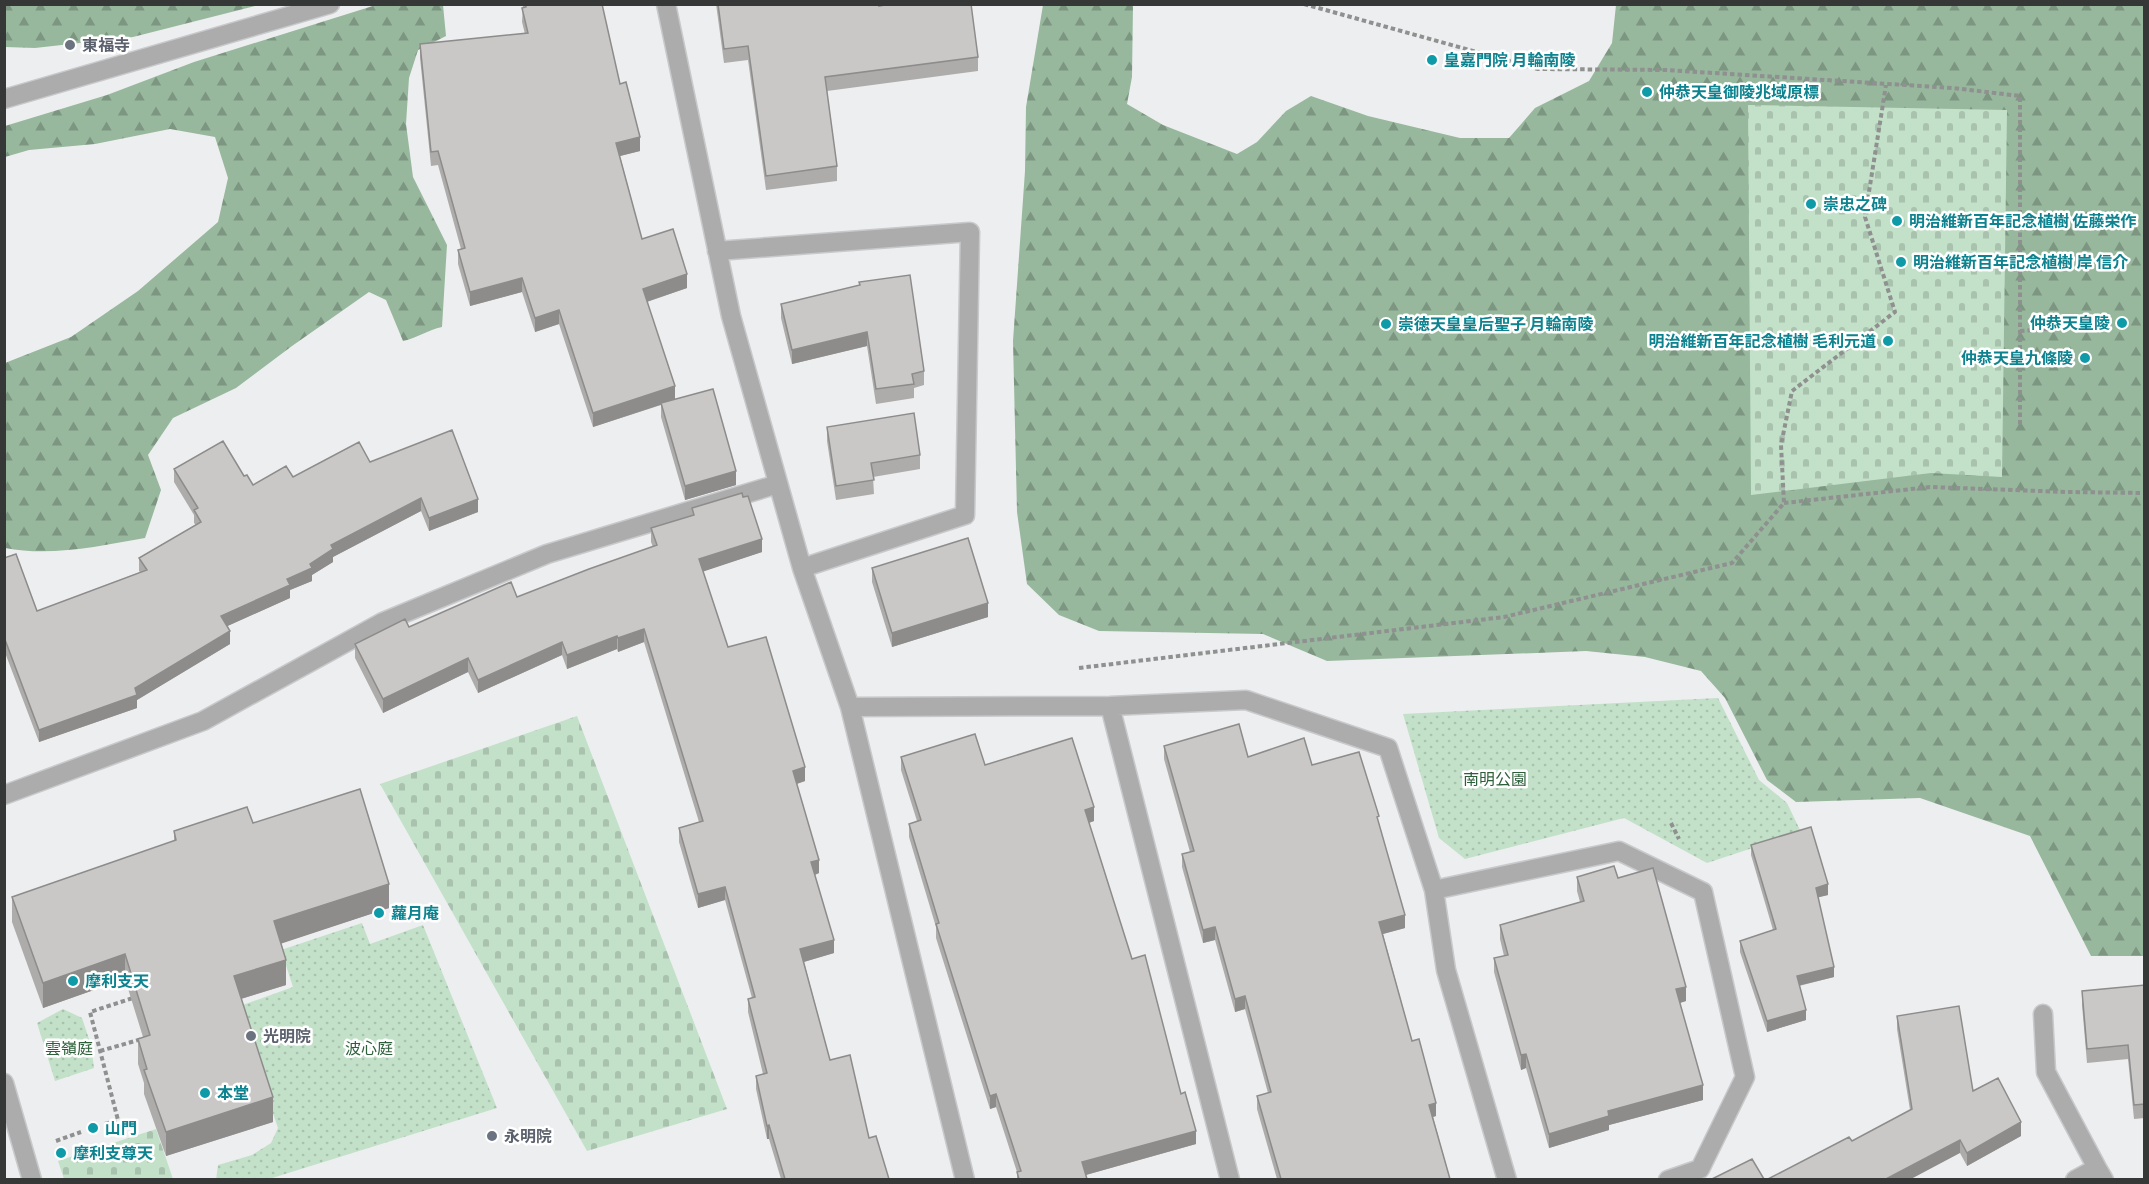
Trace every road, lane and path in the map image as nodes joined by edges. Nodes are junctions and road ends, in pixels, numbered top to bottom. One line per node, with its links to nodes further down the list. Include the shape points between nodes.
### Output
1 (330, 4): 5 (street)
2 (666, 4): 6 (street)
3 (1304, 4): 4 (path, via 1538,69 1666,70)
4 (1886, 85): 8 (path, via 2020,96); 12 (path, via 1865,217 1895,312 1792,391 1781,445)
5 (4, 99)
6 (717, 251): 10 (street); 13 (street, via 970,232 965,515)
7 (2096, 326): 8 (path)
8 (2020, 331): 9 (path)
9 (2020, 425)
10 (778, 484): 13 (street); 17 (street, via 547,554 383,622 203,721)
11 (2145, 493): 12 (path, via 1930,487)
12 (1784, 503): 14 (path, via 1732,563 1504,617)
13 (802, 568): 16 (street)
14 (1078, 668)
15 (1110, 706): 16 (street); 18 (street, via 1246,700 1388,748); 30 (street)
16 (850, 707): 29 (street)
17 (4, 795)
18 (1434, 890): 31 (street, via 1446,970); 32 (street, via 1618,851 1703,892 1745,1077 1700,1169)
19 (140, 996): 22 (path, via 90,1012)
20 (2043, 1014): 27 (street, via 2046,1072)
21 (143, 1038): 22 (path)
22 (100, 1051): 24 (path, via 118,1120)
23 (4, 1083): 26 (street)
24 (105, 1124)
25 (4, 1145): 26 (street)
26 (24, 1152): 28 (street)
27 (2101, 1174): 33 (street)
28 (32, 1179)
29 (965, 1179)
30 (1230, 1179)
31 (1507, 1179)
32 (1668, 1179)
33 (2074, 1179)

